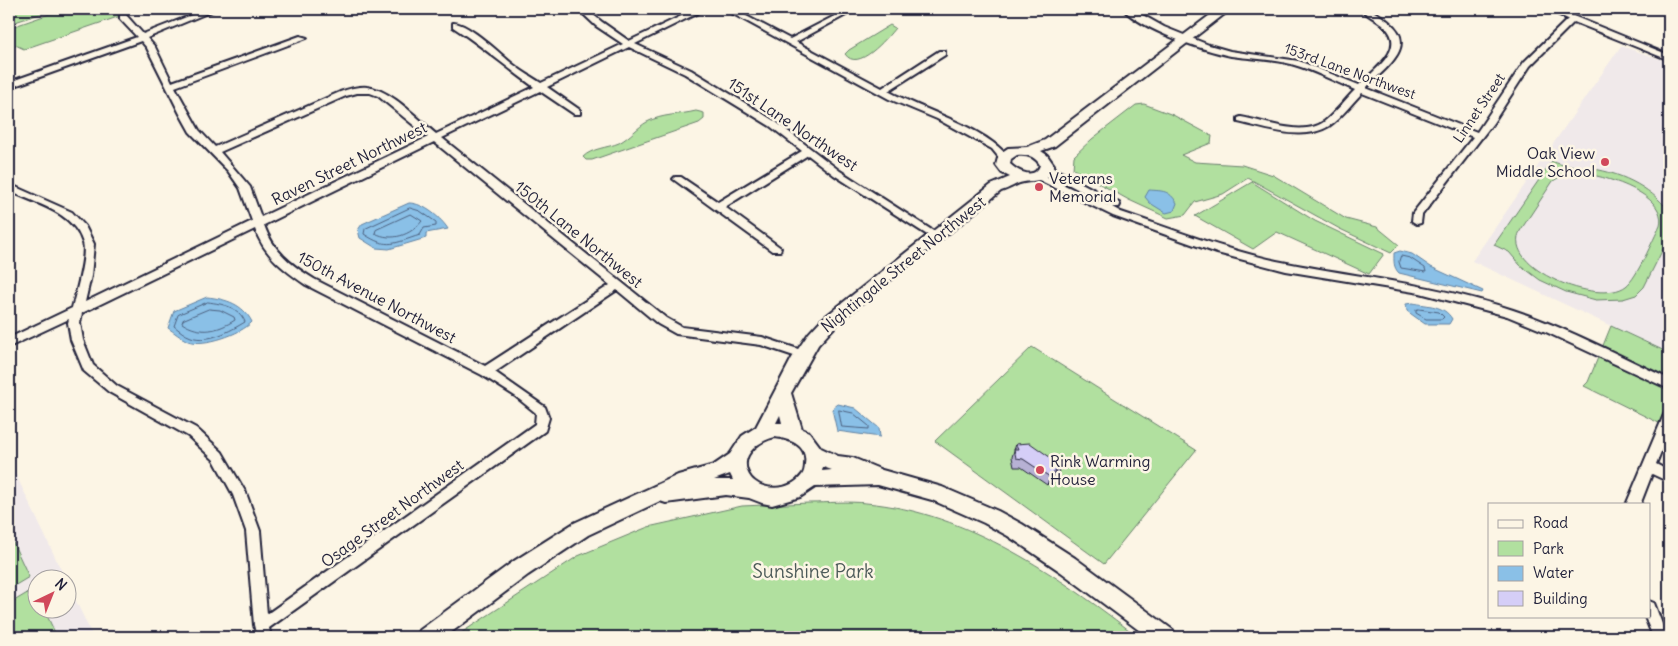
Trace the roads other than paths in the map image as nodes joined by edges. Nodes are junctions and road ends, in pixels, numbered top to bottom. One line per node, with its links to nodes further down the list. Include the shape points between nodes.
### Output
1 (213, 9): 13 (street)
2 (582, 9): 17 (street, 151st Lane Northwest)
3 (702, 9): 17 (street, Raven Street Northwest)
4 (728, 9): 16 (street)
5 (853, 9): 16 (street)
6 (1127, 9): 15 (street, 153rd Lane Northwest, via 1143,20)
7 (1225, 9): 15 (street)
8 (1364, 9): 23 (street, via 1385,23 1396,34 1398,43 1395,53)
9 (1550, 9): 11 (street)
10 (122, 17): 13 (street, 150th Avenue Northwest)
11 (1573, 18): 19 (street); 27 (street, Linnet Street, via 1527,64)
12 (456, 25): 22 (street)
13 (142, 37): 20 (street, 150th Avenue Northwest, via 151,47); 21 (street)
14 (304, 38): 20 (street)
15 (1187, 38): 23 (street, 153rd Lane Northwest, via 1230,53 1296,63); 29 (street)
16 (791, 42): 24 (street)
17 (628, 44): 22 (street, Raven Street Northwest); 31 (street, 151st Lane Northwest, via 688,72 773,124)
18 (942, 53): 24 (street)
19 (1669, 58)
20 (171, 85): 30 (street, 150th Avenue Northwest, via 195,132)
21 (9, 86)
22 (540, 88): 25 (street); 28 (street, Raven Street Northwest)
23 (1361, 90): 26 (street, via 1319,130 1299,131); 27 (street, 153rd Lane Northwest)
24 (883, 91): 33 (street, via 994,147)
25 (577, 112)
26 (1241, 120)
27 (1478, 136): 40 (street, Linnet Street, via 1416,215)
28 (435, 138): 30 (street, 150th Lane Northwest, via 381,94 371,89 359,89); 41 (street, Raven Street Northwest); 44 (street, 150th Lane Northwest)
29 (1050, 143): 32 (street); 34 (street)
30 (214, 151): 41 (street, 150th Avenue Northwest, via 245,187)
31 (808, 151): 39 (street); 42 (street, 151st Lane Northwest)
32 (1028, 151): 33 (street); 34 (street)
33 (1008, 160): 35 (street, via 1010,173); 38 (street, Nightingale Street Northwest)
34 (1042, 167): 35 (street, Nightingale Street Northwest); 49 (street, via 1117,214 1148,226 1220,250 1286,267 1420,289 1510,313)
35 (1023, 178): 38 (street, Nightingale Street Northwest)
36 (678, 179): 39 (street)
37 (9, 187): 45 (street, via 68,214 81,228 88,244 86,276)
38 (996, 188): 42 (street, Nightingale Street Northwest)
39 (718, 207): 43 (street)
40 (1416, 220)
41 (258, 223): 45 (street, Raven Street Northwest); 48 (street, 150th Avenue Northwest, via 274,253 286,266 310,282)
42 (936, 236): 47 (street, Nightingale Street Northwest, via 836,315)
43 (776, 248)
44 (617, 285): 47 (street, 150th Lane Northwest, via 662,322 680,331 762,341); 48 (street)
45 (76, 310): 46 (street, Raven Street Northwest); 65 (street, via 77,340 88,368 113,389 192,432 218,456 239,493 253,531)
46 (9, 343)
47 (803, 355): 50 (street, Nightingale Street Northwest)
48 (486, 372): 52 (street, 150th Avenue Northwest, via 532,401 541,410)
49 (1669, 384)
50 (783, 394): 53 (street, Nightingale Street Northwest); 54 (street, via 789,407 789,423)
51 (1669, 417): 57 (street)
52 (541, 427): 65 (street, Osage Street Northwest, via 275,617)
53 (762, 433): 54 (street, via 783,430); 56 (street, via 749,440)
54 (795, 433): 55 (street, via 805,439)
55 (815, 454): 58 (street); 60 (street, via 816,468)
56 (737, 459): 61 (street, via 742,481); 62 (street, via 718,471 685,481)
57 (1649, 466): 59 (street); 63 (street)
58 (879, 477): 60 (street); 67 (street, via 962,503 1015,530)
59 (1669, 477)
60 (811, 479): 61 (street, via 802,488 776,497)
61 (751, 490): 62 (street, via 726,487)
62 (658, 495): 66 (street, via 598,520 563,540)
63 (1634, 503)
64 (1650, 611): 68 (street)
65 (262, 631)
66 (428, 637)
67 (1165, 637)
68 (1660, 637)

